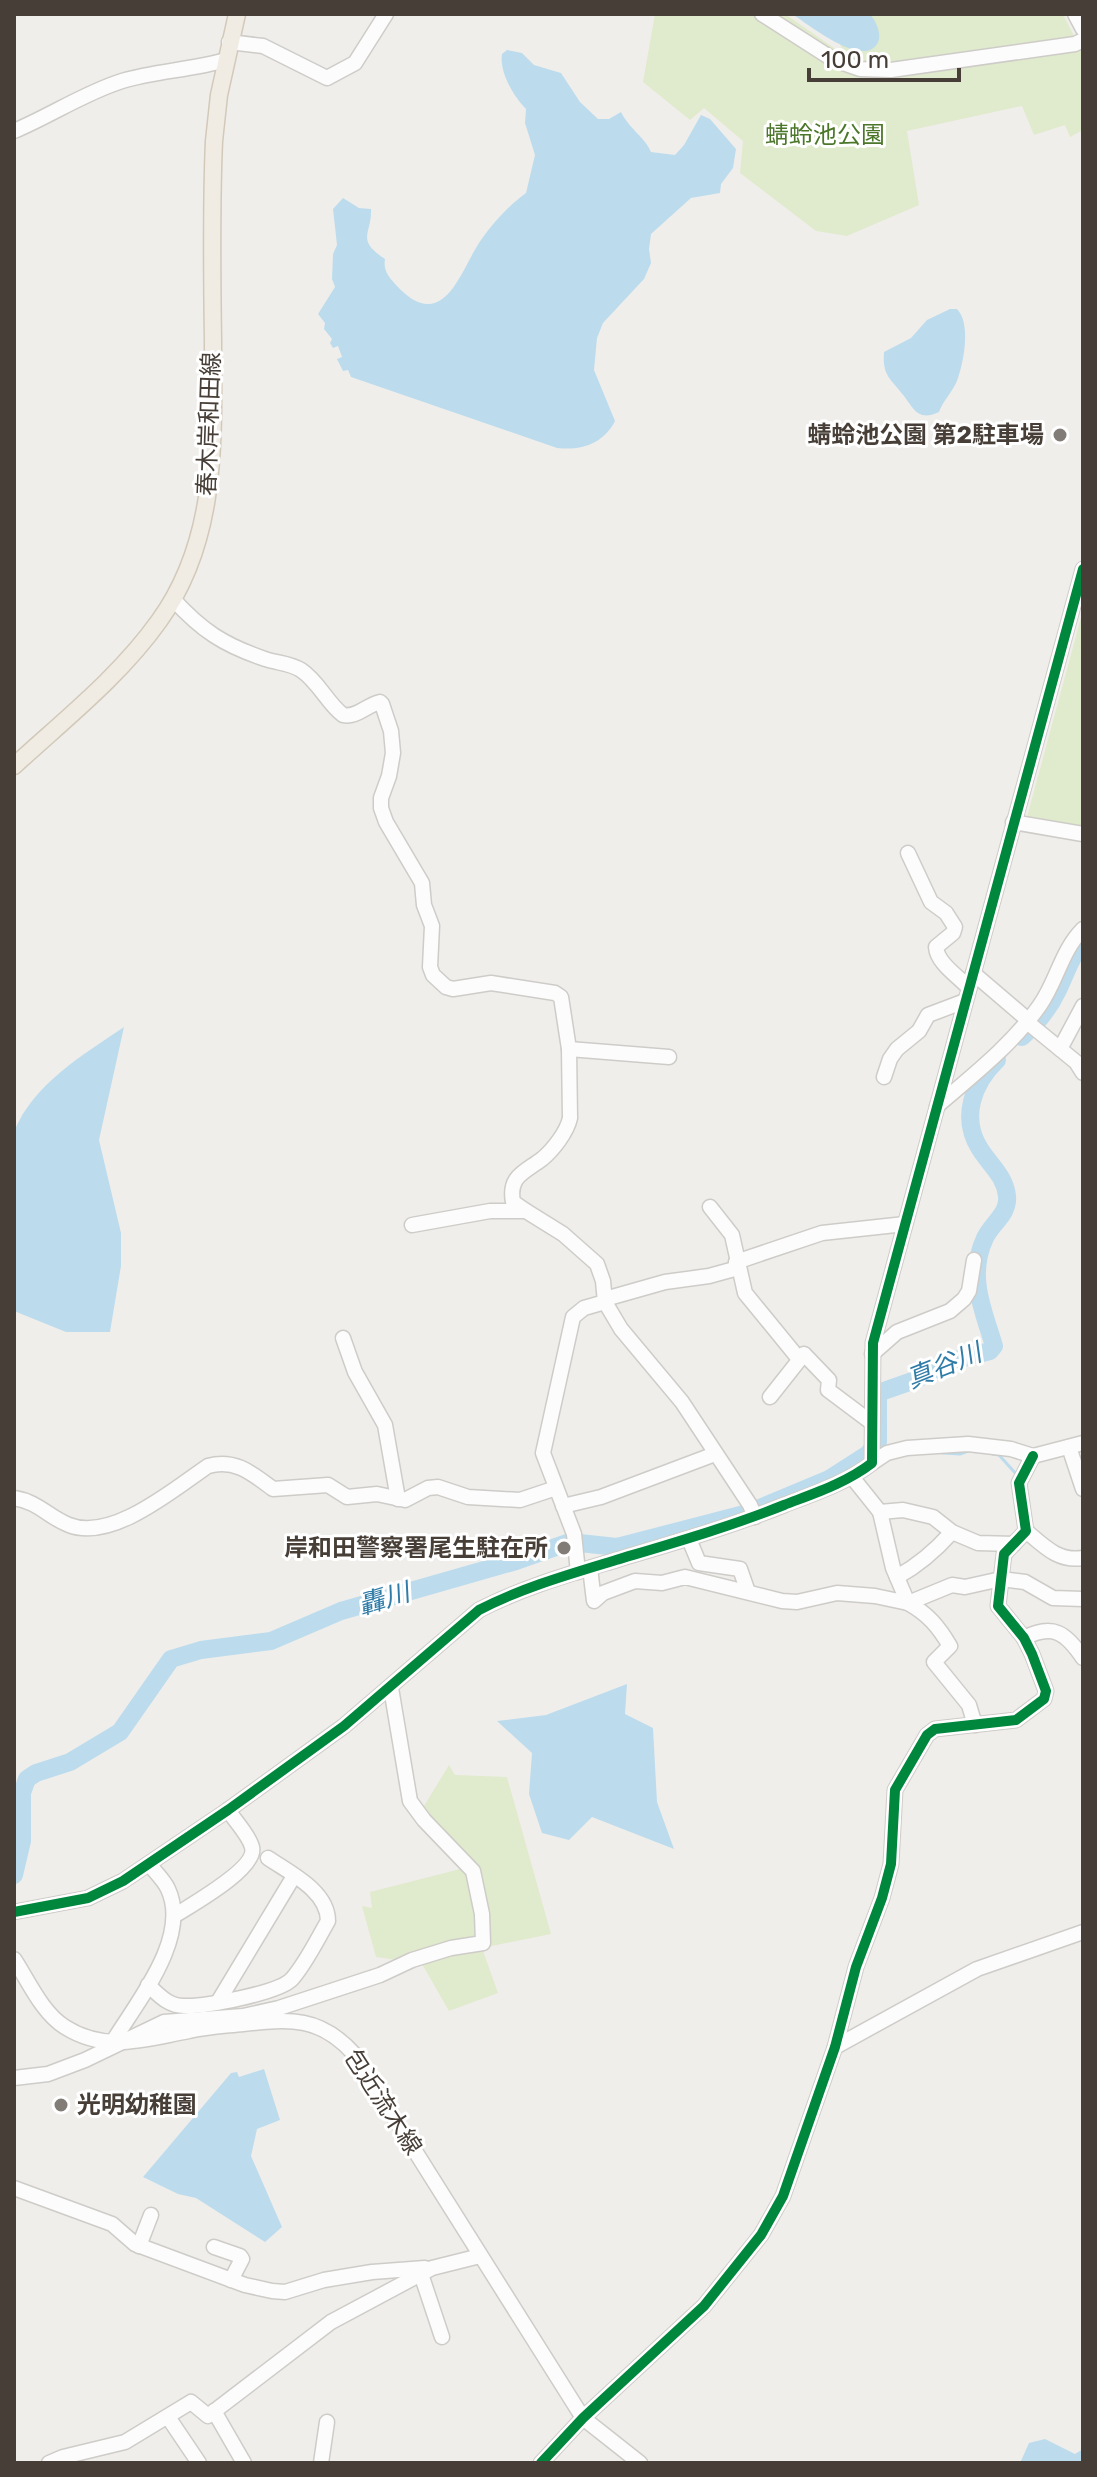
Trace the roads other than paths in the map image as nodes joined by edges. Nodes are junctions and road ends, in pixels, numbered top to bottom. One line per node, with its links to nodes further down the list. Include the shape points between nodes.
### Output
1 (237, 14): 7 (main road, 春木岸和田線)
2 (386, 14): 7 (street, via 355,63 327,78 263,46)
3 (762, 14): 6 (street, via 834,60 860,69 891,70)
4 (1075, 14): 5 (street)
5 (1083, 29)
6 (1083, 40)
7 (229, 42): 8 (main road, 春木岸和田線)
8 (226, 60): 9 (street, via 120,82); 11 (main road, 春木岸和田線, via 212,188 213,460 200,535)
9 (14, 131)
10 (1083, 569): 13 (street)
11 (173, 599): 12 (main road, 春木岸和田線, via 131,656); 20 (street, via 213,637 298,668 343,715 382,704 393,753 381,808 422,883 432,926 433,975 453,989 491,983 555,993 564,1009)
12 (14, 766)
13 (1013, 822): 14 (street); 17 (street)
14 (1083, 834)
15 (908, 853): 17 (street, via 931,902 955,927 936,953)
16 (1083, 929): 19 (street)
17 (969, 987): 19 (street); 24 (street, via 928,1015 919,1031 897,1049); 25 (street)
18 (1083, 1006): 21 (street)
19 (1028, 1021): 21 (street); 25 (street)
20 (569, 1049): 22 (street); 27 (street, via 568,1128 543,1158 517,1175 513,1202)
21 (1060, 1049): 23 (street)
22 (669, 1057)
23 (1083, 1073)
24 (884, 1077)
25 (936, 1107): 28 (street)
26 (710, 1207): 31 (street, via 732,1235)
27 (526, 1211): 29 (street, via 490,1211); 32 (street, via 597,1264)
28 (905, 1224): 31 (street, via 822,1233); 34 (street)
29 (412, 1225)
30 (974, 1260): 34 (street, via 964,1299 950,1311 897,1332)
31 (737, 1265): 32 (street); 35 (street, via 745,1293)
32 (605, 1300): 39 (street); 43 (street, via 573,1317 543,1453)
33 (343, 1338): 46 (street, via 385,1425)
34 (872, 1354): 37 (street)
35 (799, 1359): 36 (street); 37 (street, via 804,1354 829,1380 828,1390)
36 (770, 1397)
37 (872, 1423): 40 (street)
38 (1076, 1445): 41 (street); 44 (street)
39 (715, 1454): 47 (street); 49 (street)
40 (872, 1454): 41 (street, via 968,1444); 42 (street)
41 (1033, 1456): 50 (street, via 1019,1483)
42 (852, 1477): 48 (street); 49 (street)
43 (556, 1488): 46 (street, via 520,1500 468,1497 438,1487); 47 (street)
44 (1083, 1489)
45 (14, 1498): 46 (street, via 42,1507 70,1525 97,1529 134,1514 208,1466 229,1462 273,1489 328,1485 347,1497 377,1494)
46 (398, 1499)
47 (563, 1506): 55 (street)
48 (880, 1512): 51 (street, via 903,1510 933,1517); 56 (street)
49 (755, 1517): 52 (street)
50 (1026, 1531): 53 (street); 54 (street, via 1061,1558)
51 (952, 1532): 53 (street, via 978,1543); 56 (street, via 932,1554)
52 (689, 1539): 55 (street); 58 (street, via 699,1563 740,1569)
53 (1014, 1544): 57 (street, via 1004,1554)
54 (1083, 1558)
55 (584, 1570): 58 (street, via 594,1601 635,1581 662,1583 685,1577); 63 (street, via 479,1610)
56 (897, 1577): 60 (street)
57 (1001, 1579): 59 (street, via 1025,1582 1053,1598); 60 (street, via 952,1585); 61 (street, via 998,1606)
58 (748, 1592): 60 (street, via 782,1601 837,1593)
59 (1083, 1599)
60 (908, 1603): 64 (street, via 937,1625 950,1646 934,1662 969,1705)
61 (1024, 1638): 62 (street, via 1045,1630 1062,1633); 64 (street, via 1046,1691 1044,1699 1016,1720)
62 (1083, 1658)
63 (391, 1688): 65 (street); 75 (street, via 410,1801 473,1871 483,1943 412,1960 279,2008 164,2022)
64 (975, 1725): 76 (street, via 935,1729 927,1735 895,1790 891,1864)
65 (228, 1810): 67 (street); 70 (street, via 252,1846 252,1856 243,1869)
66 (268, 1858): 68 (street)
67 (149, 1864): 69 (street, via 88,1898); 70 (street, via 168,1889)
68 (294, 1876): 74 (street); 74 (street, via 323,1901 328,1921 292,1980)
69 (14, 1912)
70 (174, 1916): 73 (street, via 161,1963)
71 (1083, 1932): 76 (street, via 977,1969)
72 (14, 1959): 75 (street, 包近流木線, via 64,2027)
73 (148, 1985): 74 (street, via 166,2002 183,2007); 75 (street)
74 (218, 2002)
75 (116, 2043): 77 (street, via 48,2074); 82 (street, 包近流木線, via 290,2019 340,2038)
76 (835, 2047): 88 (street, via 783,2196 761,2235 704,2306)
77 (14, 2078)
78 (14, 2188): 80 (street, via 112,2224)
79 (151, 2215): 80 (street)
80 (139, 2246): 84 (street)
81 (214, 2247): 84 (street, via 242,2259)
82 (480, 2256): 83 (street); 88 (street, 包近流木線)
83 (427, 2271): 84 (street, via 372,2272 285,2292); 85 (street); 86 (street, via 331,2322)
84 (231, 2280)
85 (442, 2337)
86 (214, 2411): 87 (street, via 208,2416 191,2402); 93 (street)
87 (168, 2417): 90 (street, via 125,2442); 92 (street)
88 (583, 2418): 95 (street); 96 (street, 包近流木線)
89 (327, 2422): 94 (street)
90 (64, 2460): 91 (street)
91 (49, 2463)
92 (199, 2463)
93 (244, 2463)
94 (321, 2463)
95 (541, 2463)
96 (640, 2463)

